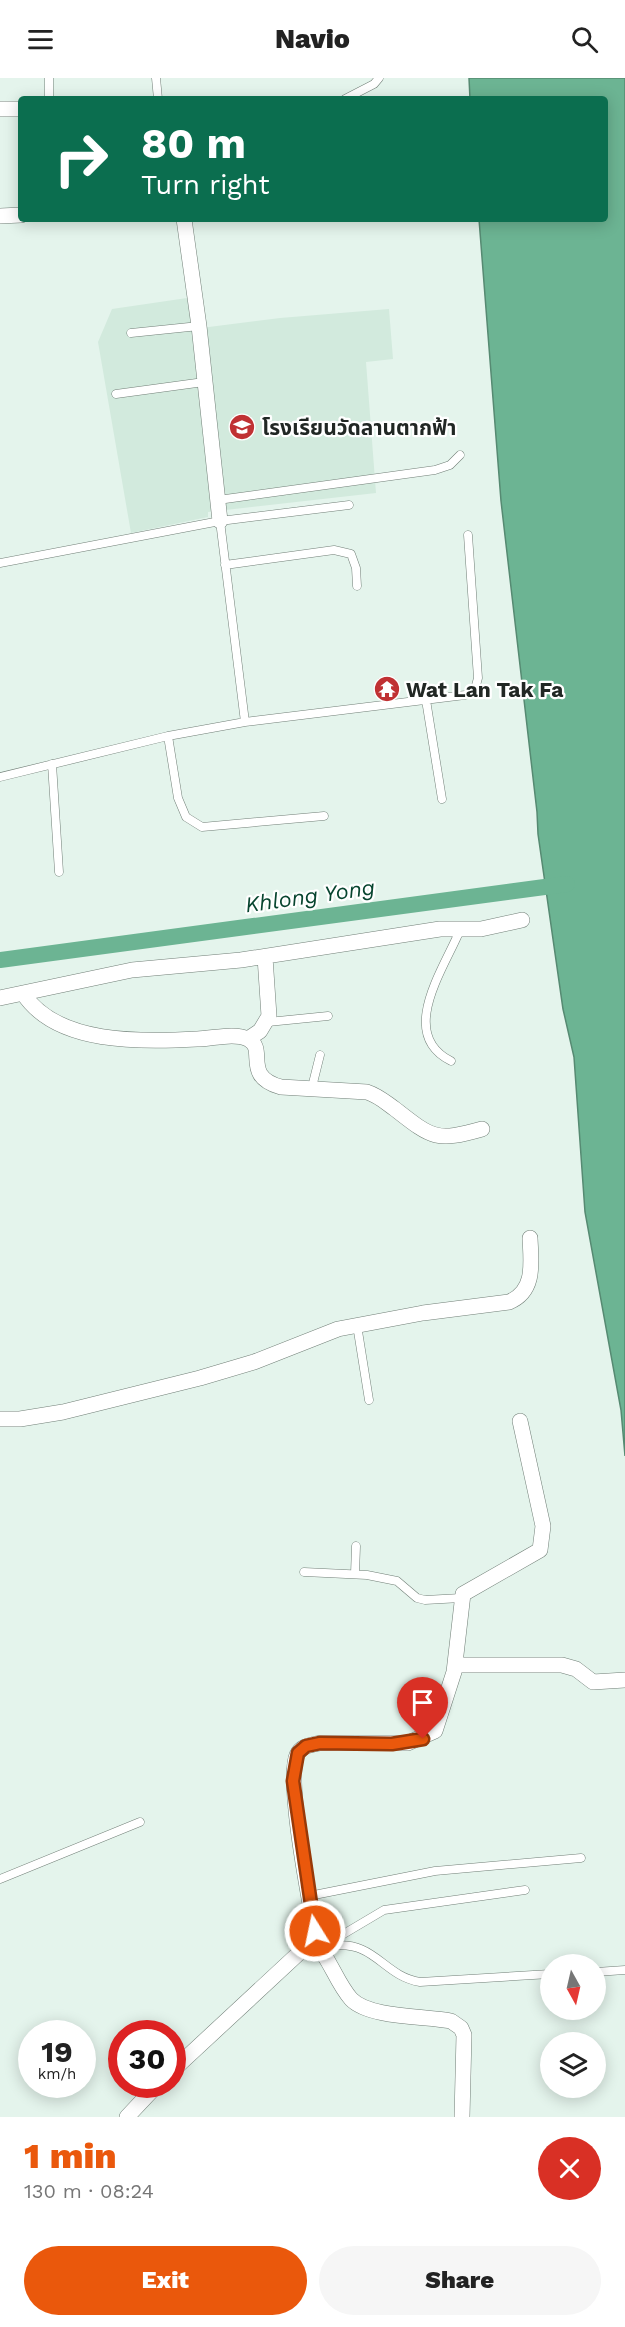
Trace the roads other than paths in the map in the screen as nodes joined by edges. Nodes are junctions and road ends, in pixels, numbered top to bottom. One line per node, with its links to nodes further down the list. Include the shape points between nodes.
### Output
1 (49, 78): 4 (lane)
2 (156, 78): 5 (lane)
3 (379, 78): 6 (lane)
4 (49, 96)
5 (158, 96)
6 (351, 96)
7 (0, 109): 8 (street)
8 (18, 109)
9 (18, 215): 10 (street)
10 (0, 216)
11 (184, 222): 12 (street)
12 (199, 326): 13 (lane); 14 (street)
13 (131, 333)
14 (204, 382): 15 (lane); 17 (street)
15 (116, 394)
16 (460, 455): 17 (lane, via 450,465 435,470)
17 (218, 500): 19 (street)
18 (349, 504): 19 (lane)
19 (220, 521): 21 (lane); 22 (lane)
20 (468, 536): 24 (lane, via 478,678 475,689 465,695)
21 (0, 563)
22 (225, 565): 23 (lane, via 334,550 351,554); 25 (lane)
23 (357, 586)
24 (426, 700): 25 (lane); 29 (lane)
25 (245, 722): 26 (lane)
26 (168, 736): 27 (lane); 30 (lane, via 178,798 186,817 202,827)
27 (52, 764): 28 (lane); 31 (lane)
28 (0, 777)
29 (442, 799)
30 (324, 816)
31 (59, 872)
32 (522, 920): 33 (street)
33 (460, 930): 34 (street, via 424,931); 41 (lane, via 428,1002 425,1028 429,1045)
34 (265, 957): 35 (street, via 132,970); 38 (street)
35 (23, 993): 36 (street); 39 (street, via 31,1006 58,1026 78,1032 157,1041 234,1036)
36 (0, 998)
37 (328, 1016): 38 (lane)
38 (268, 1022): 39 (street)
39 (248, 1039): 42 (street, via 254,1045 259,1074 267,1083)
40 (320, 1055): 42 (lane)
41 (451, 1061)
42 (312, 1087): 43 (street, via 380,1096 424,1132 442,1137)
43 (482, 1128)
44 (530, 1238): 45 (street, via 528,1285 516,1299)
45 (357, 1325): 46 (lane); 47 (street, via 200,1378 63,1412)
46 (369, 1400)
47 (0, 1419)
48 (520, 1421): 52 (street, via 543,1526 540,1550 466,1590)
49 (356, 1546): 51 (lane)
50 (304, 1572): 51 (lane)
51 (355, 1574): 52 (lane, via 397,1581 425,1600)
52 (461, 1598): 53 (street)
53 (455, 1665): 54 (street, via 562,1665 593,1682); 59 (street, via 437,1727 431,1735 408,1743 320,1743 306,1746 298,1753 293,1781)
54 (625, 1680)
55 (140, 1822): 57 (lane)
56 (581, 1857): 59 (lane, via 435,1871)
57 (0, 1879)
58 (525, 1890): 60 (lane, via 384,1910)
59 (309, 1896): 60 (street)
60 (319, 1947): 63 (lane, via 360,1947 403,1977 420,1982); 64 (street); 67 (street, via 356,2004 376,2012 451,2021 461,2028)
61 (625, 1970): 62 (lane)
62 (606, 1971)
63 (540, 1975)
64 (186, 2059)
65 (145, 2098): 66 (street)
66 (127, 2117)
67 (462, 2117)

